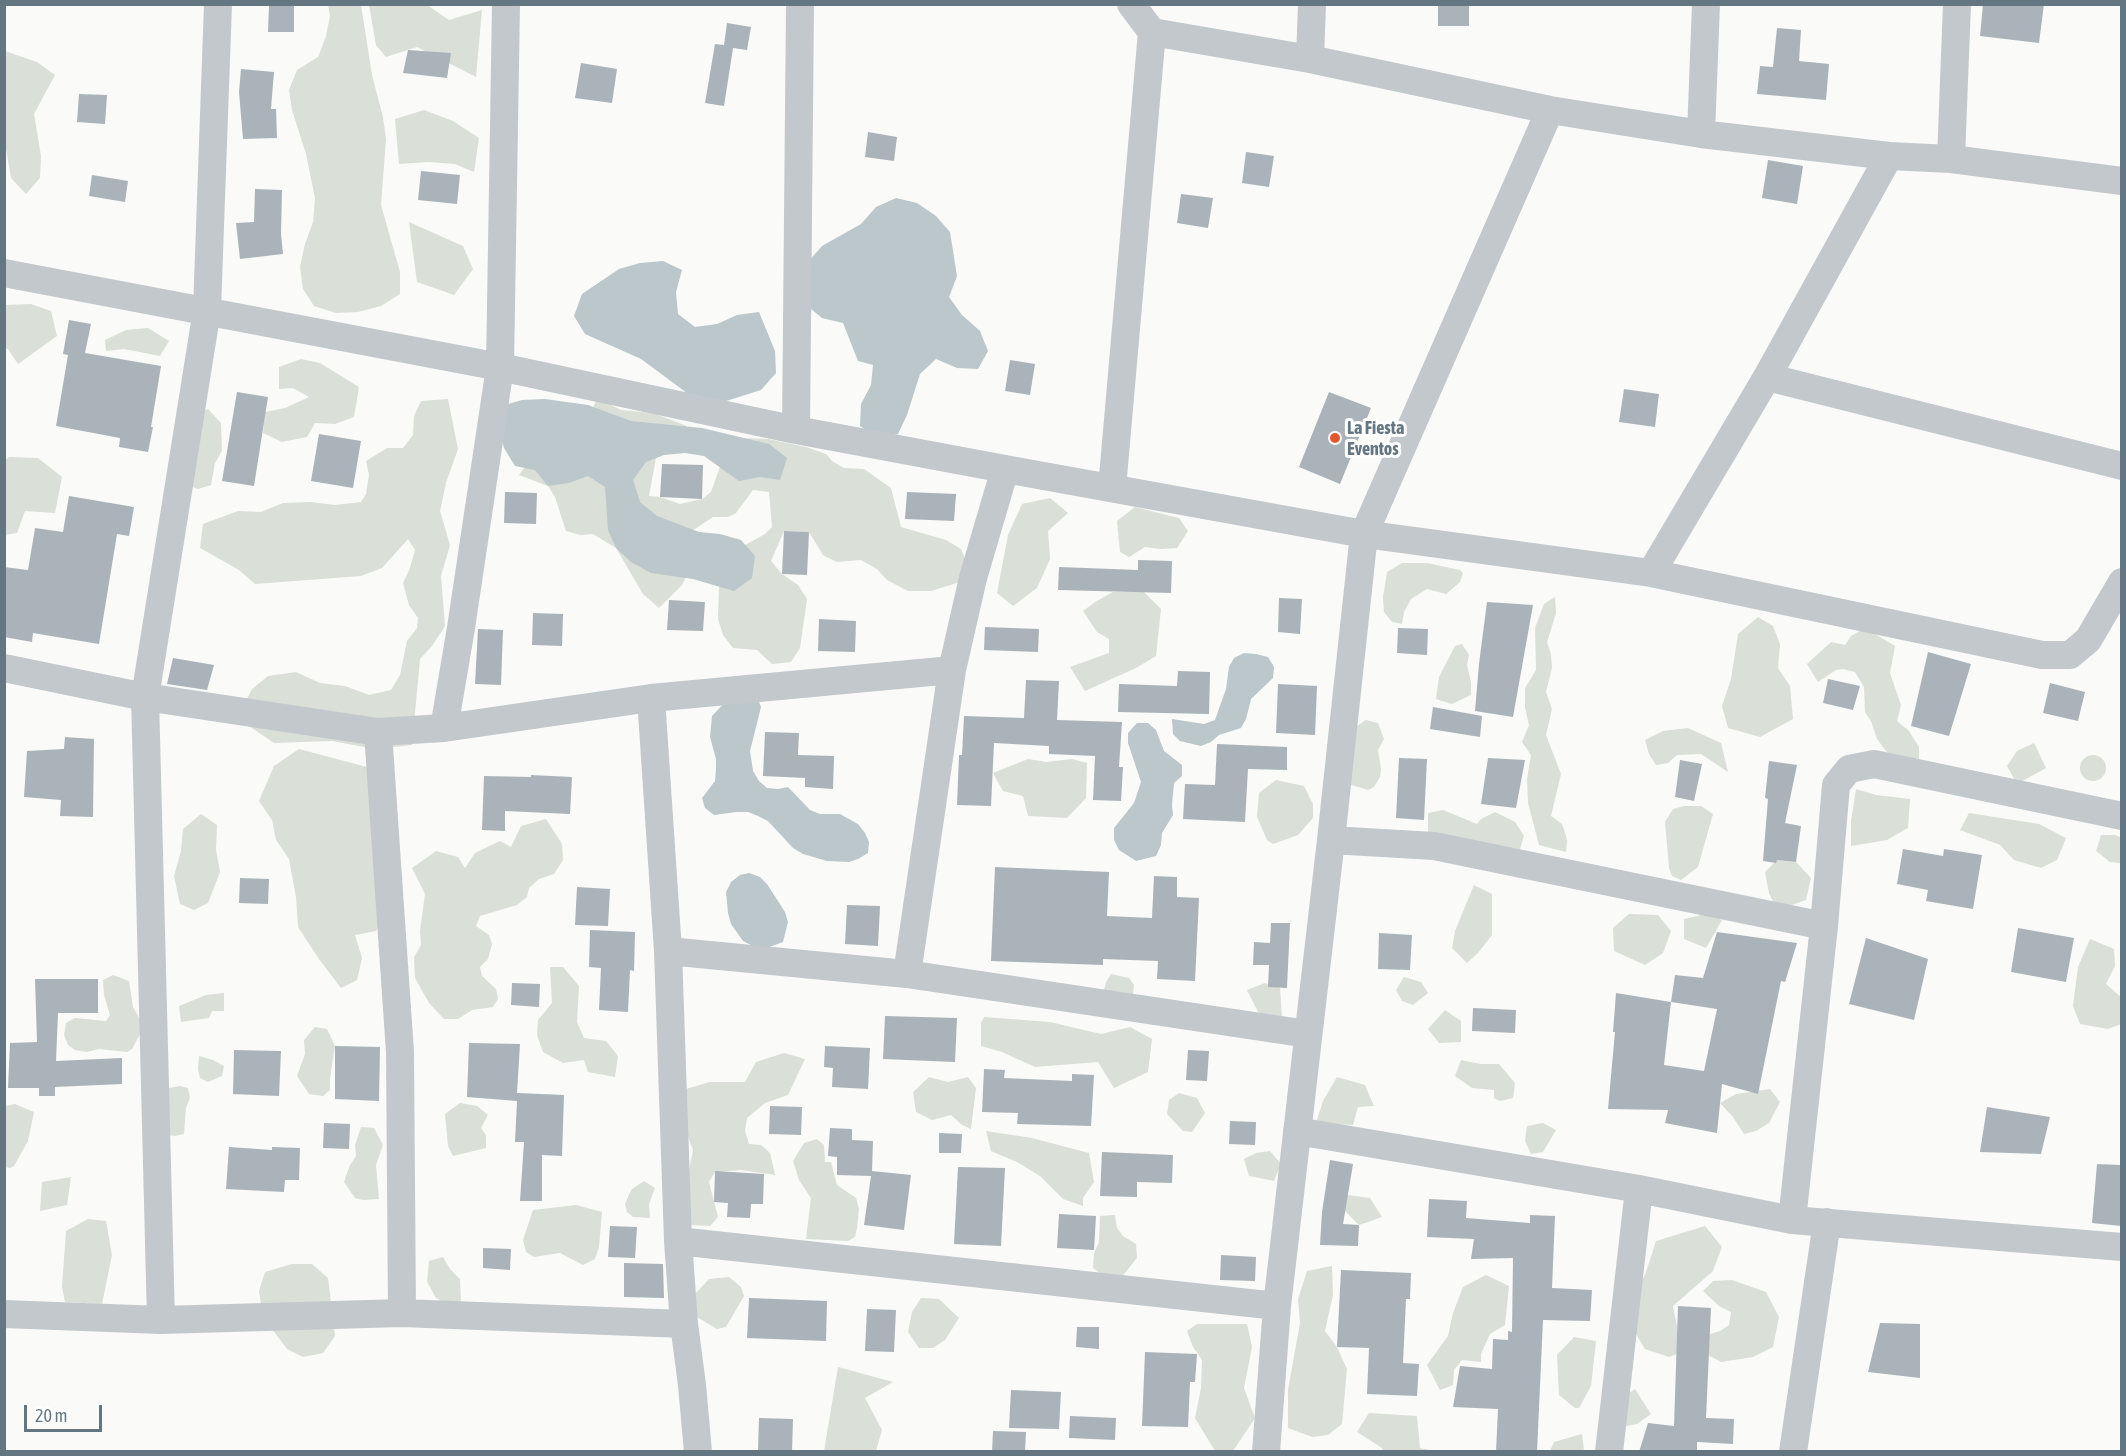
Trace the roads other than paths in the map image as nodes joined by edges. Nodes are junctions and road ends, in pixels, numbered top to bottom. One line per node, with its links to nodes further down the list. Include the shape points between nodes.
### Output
1 (218, 4): 16 (street)
2 (506, 4): 17 (street)
3 (800, 4): 19 (street)
4 (1131, 4): 8 (street)
5 (1312, 4): 9 (street)
6 (1706, 4): 11 (street)
7 (1957, 4): 13 (street)
8 (1152, 32): 9 (street); 22 (street)
9 (1310, 59): 10 (street)
10 (1550, 110): 11 (street); 23 (street)
11 (1701, 134): 12 (street)
12 (1889, 156): 13 (street); 18 (street)
13 (1952, 159): 14 (street)
14 (2121, 181)
15 (4, 273): 16 (street)
16 (207, 310): 17 (street); 28 (street)
17 (500, 367): 19 (street); 30 (street)
18 (1767, 377): 20 (street); 24 (street)
19 (796, 430): 21 (street)
20 (2121, 466)
21 (1005, 469): 22 (street); 27 (street, via 973,578)
22 (1112, 488): 23 (street)
23 (1364, 534): 24 (street); 33 (street)
24 (1651, 573): 25 (street, via 2042,655 2070,654 2088,640)
25 (2120, 586)
26 (4, 668): 28 (street)
27 (952, 670): 29 (street); 36 (street)
28 (145, 697): 31 (street); 47 (street)
29 (651, 698): 30 (street); 35 (street)
30 (444, 728): 31 (street)
31 (378, 732): 45 (street, via 400,1052)
32 (2121, 816): 34 (street, via 1874,764 1849,769 1836,785)
33 (1331, 840): 34 (street, via 1434,846); 37 (street)
34 (1824, 926): 40 (street)
35 (668, 951): 36 (street); 42 (street)
36 (907, 974): 37 (street)
37 (1308, 1034): 38 (street)
38 (1297, 1131): 39 (street); 44 (street)
39 (1639, 1189): 40 (street); 51 (street)
40 (1792, 1220): 41 (street)
41 (1827, 1222): 43 (street); 52 (street)
42 (678, 1241): 44 (street); 48 (street)
43 (2121, 1247)
44 (1277, 1306): 50 (street)
45 (402, 1313): 47 (street); 48 (street)
46 (4, 1314): 47 (street)
47 (160, 1320)
48 (684, 1324): 49 (street)
49 (698, 1452)
50 (1266, 1452)
51 (1609, 1452)
52 (1793, 1452)

